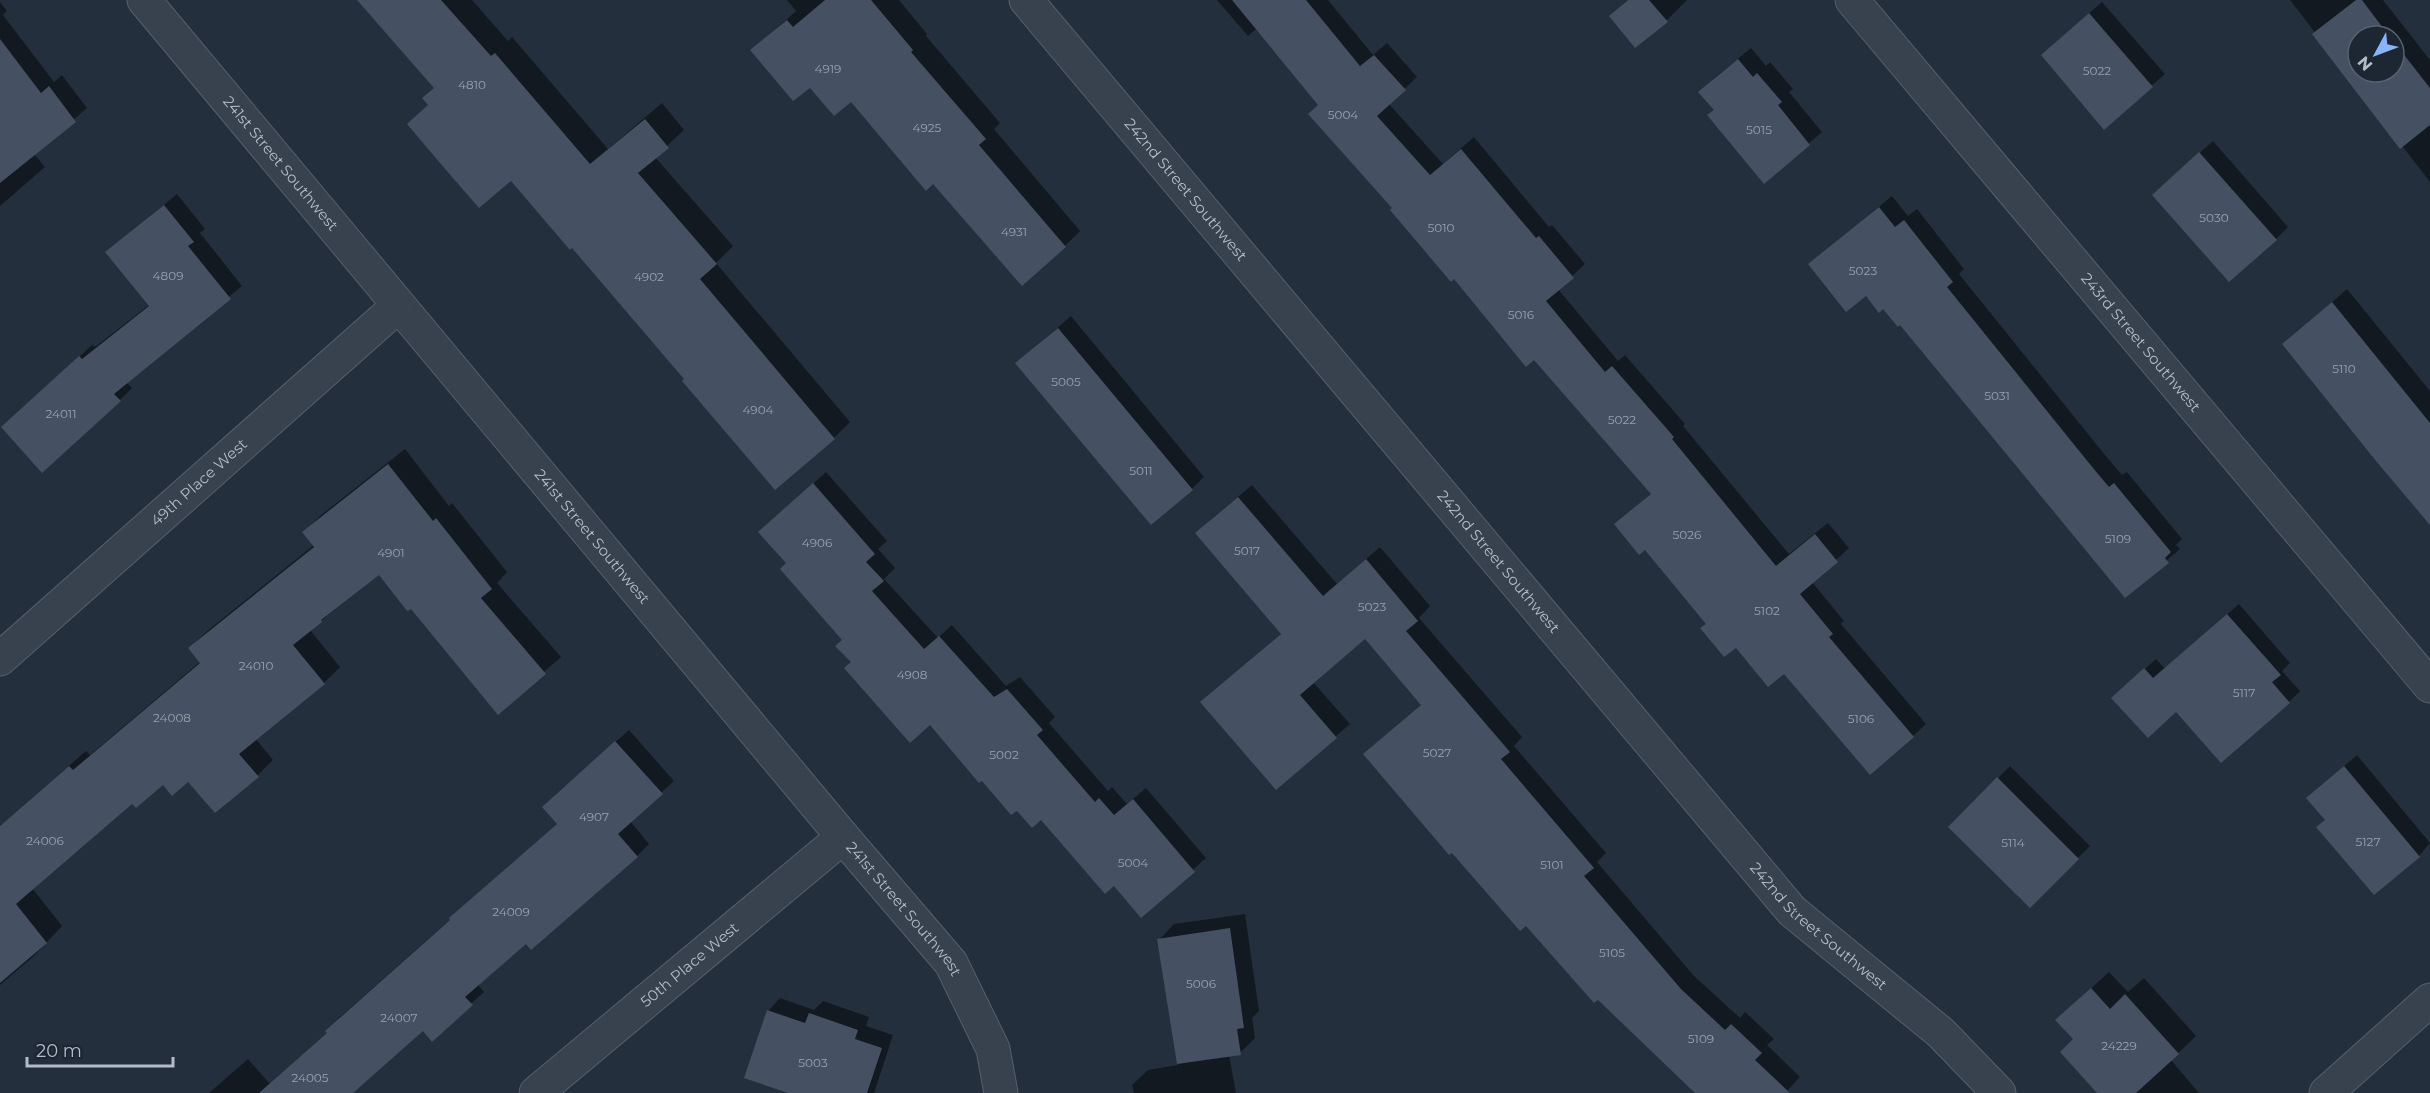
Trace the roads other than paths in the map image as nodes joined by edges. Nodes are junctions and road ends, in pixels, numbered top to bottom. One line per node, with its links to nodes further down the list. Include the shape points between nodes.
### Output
1 (144, 0): 4 (street, 241st Street Southwest)
2 (1026, 0): 11 (street, 242nd Street Southwest, via 1792,911 1941,1033)
3 (1852, 0): 6 (street, 243rd Street Southwest)
4 (398, 306): 5 (street, 49th Place West); 7 (street, 241st Street Southwest)
5 (0, 659)
6 (2430, 686)
7 (843, 837): 9 (street, 50th Place West); 10 (street, 241st Street Southwest, via 951,963 993,1049)
8 (2430, 1000): 12 (street)
9 (536, 1093)
10 (1001, 1093)
11 (1999, 1093)
12 (2326, 1093)

